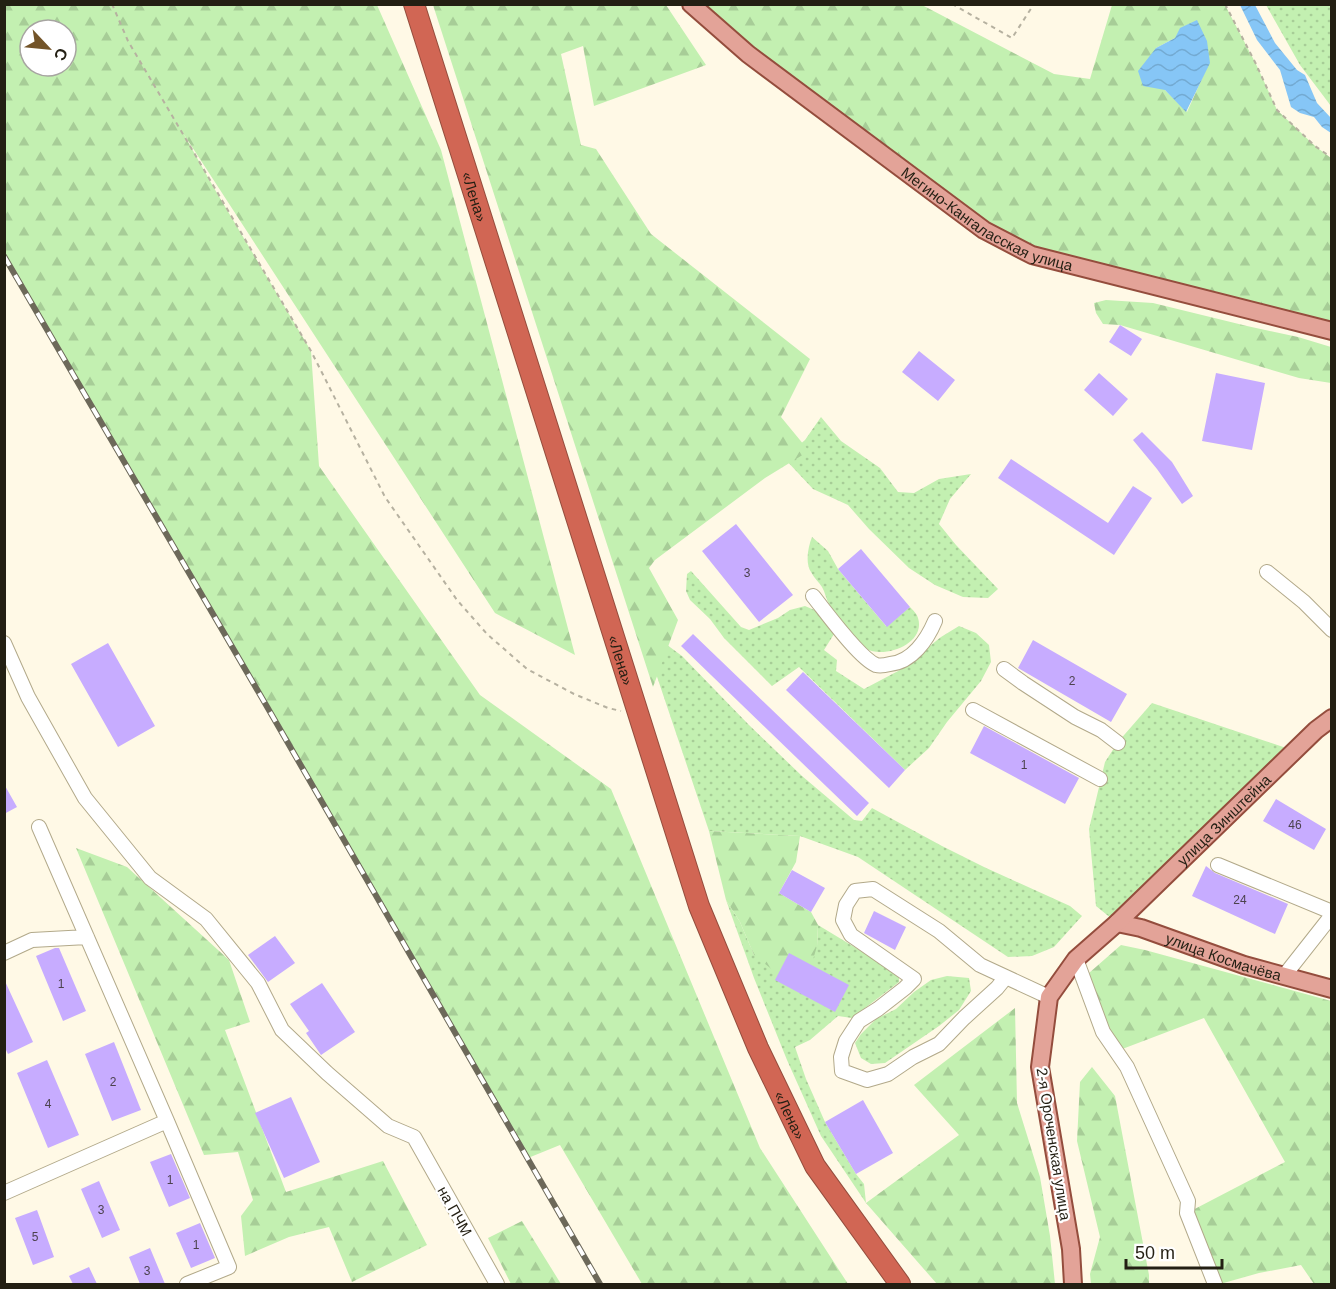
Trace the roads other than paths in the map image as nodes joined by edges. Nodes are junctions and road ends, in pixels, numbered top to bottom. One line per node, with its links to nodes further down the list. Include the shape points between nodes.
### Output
1 (414, 4): 29 (highway, «Лена», via 699,906 759,1048 815,1166)
2 (691, 4): 3 (main road, Мегино-Кангаласская улица, via 748,54 984,230 1032,255)
3 (1332, 331)
4 (1268, 572): 7 (street)
5 (813, 596): 6 (street, via 852,643 878,666 908,658 926,641)
6 (935, 621)
7 (1332, 630)
8 (4, 644): 28 (street, на ПЧМ, via 28,697 85,798 150,878 206,919 258,983 282,1030 388,1126 414,1137)
9 (1004, 669): 12 (street)
10 (973, 710): 13 (street)
11 (1332, 718): 17 (main road, улица Зинштейна)
12 (1118, 742)
13 (1100, 779)
14 (39, 828): 18 (street)
15 (1218, 865): 16 (street)
16 (1332, 913): 22 (street)
17 (1117, 923): 20 (main road, 2-я Ороченская улица); 22 (main road, улица Космачёва)
18 (87, 937): 19 (street, via 32,940); 25 (street)
19 (4, 953)
20 (1076, 959): 24 (main road, 2-я Ороченская улица); 31 (street, via 1103,1032 1126,1067 1188,1201 1187,1213)
21 (1006, 976): 21 (street, via 980,965 939,931 873,889 855,891 843,920 851,935 914,979 859,1021 846,1041 842,1071 867,1080 888,1074 939,1044); 24 (street)
22 (1284, 976): 23 (main road, улица Космачёва)
23 (1332, 989)
24 (1049, 997): 30 (main road, 2-я Ороченская улица, via 1040,1067 1071,1249)
25 (167, 1121): 26 (street); 27 (street, via 229,1268)
26 (4, 1193)
27 (187, 1284)
28 (497, 1284)
29 (900, 1284)
30 (1073, 1284)
31 (1215, 1284)

